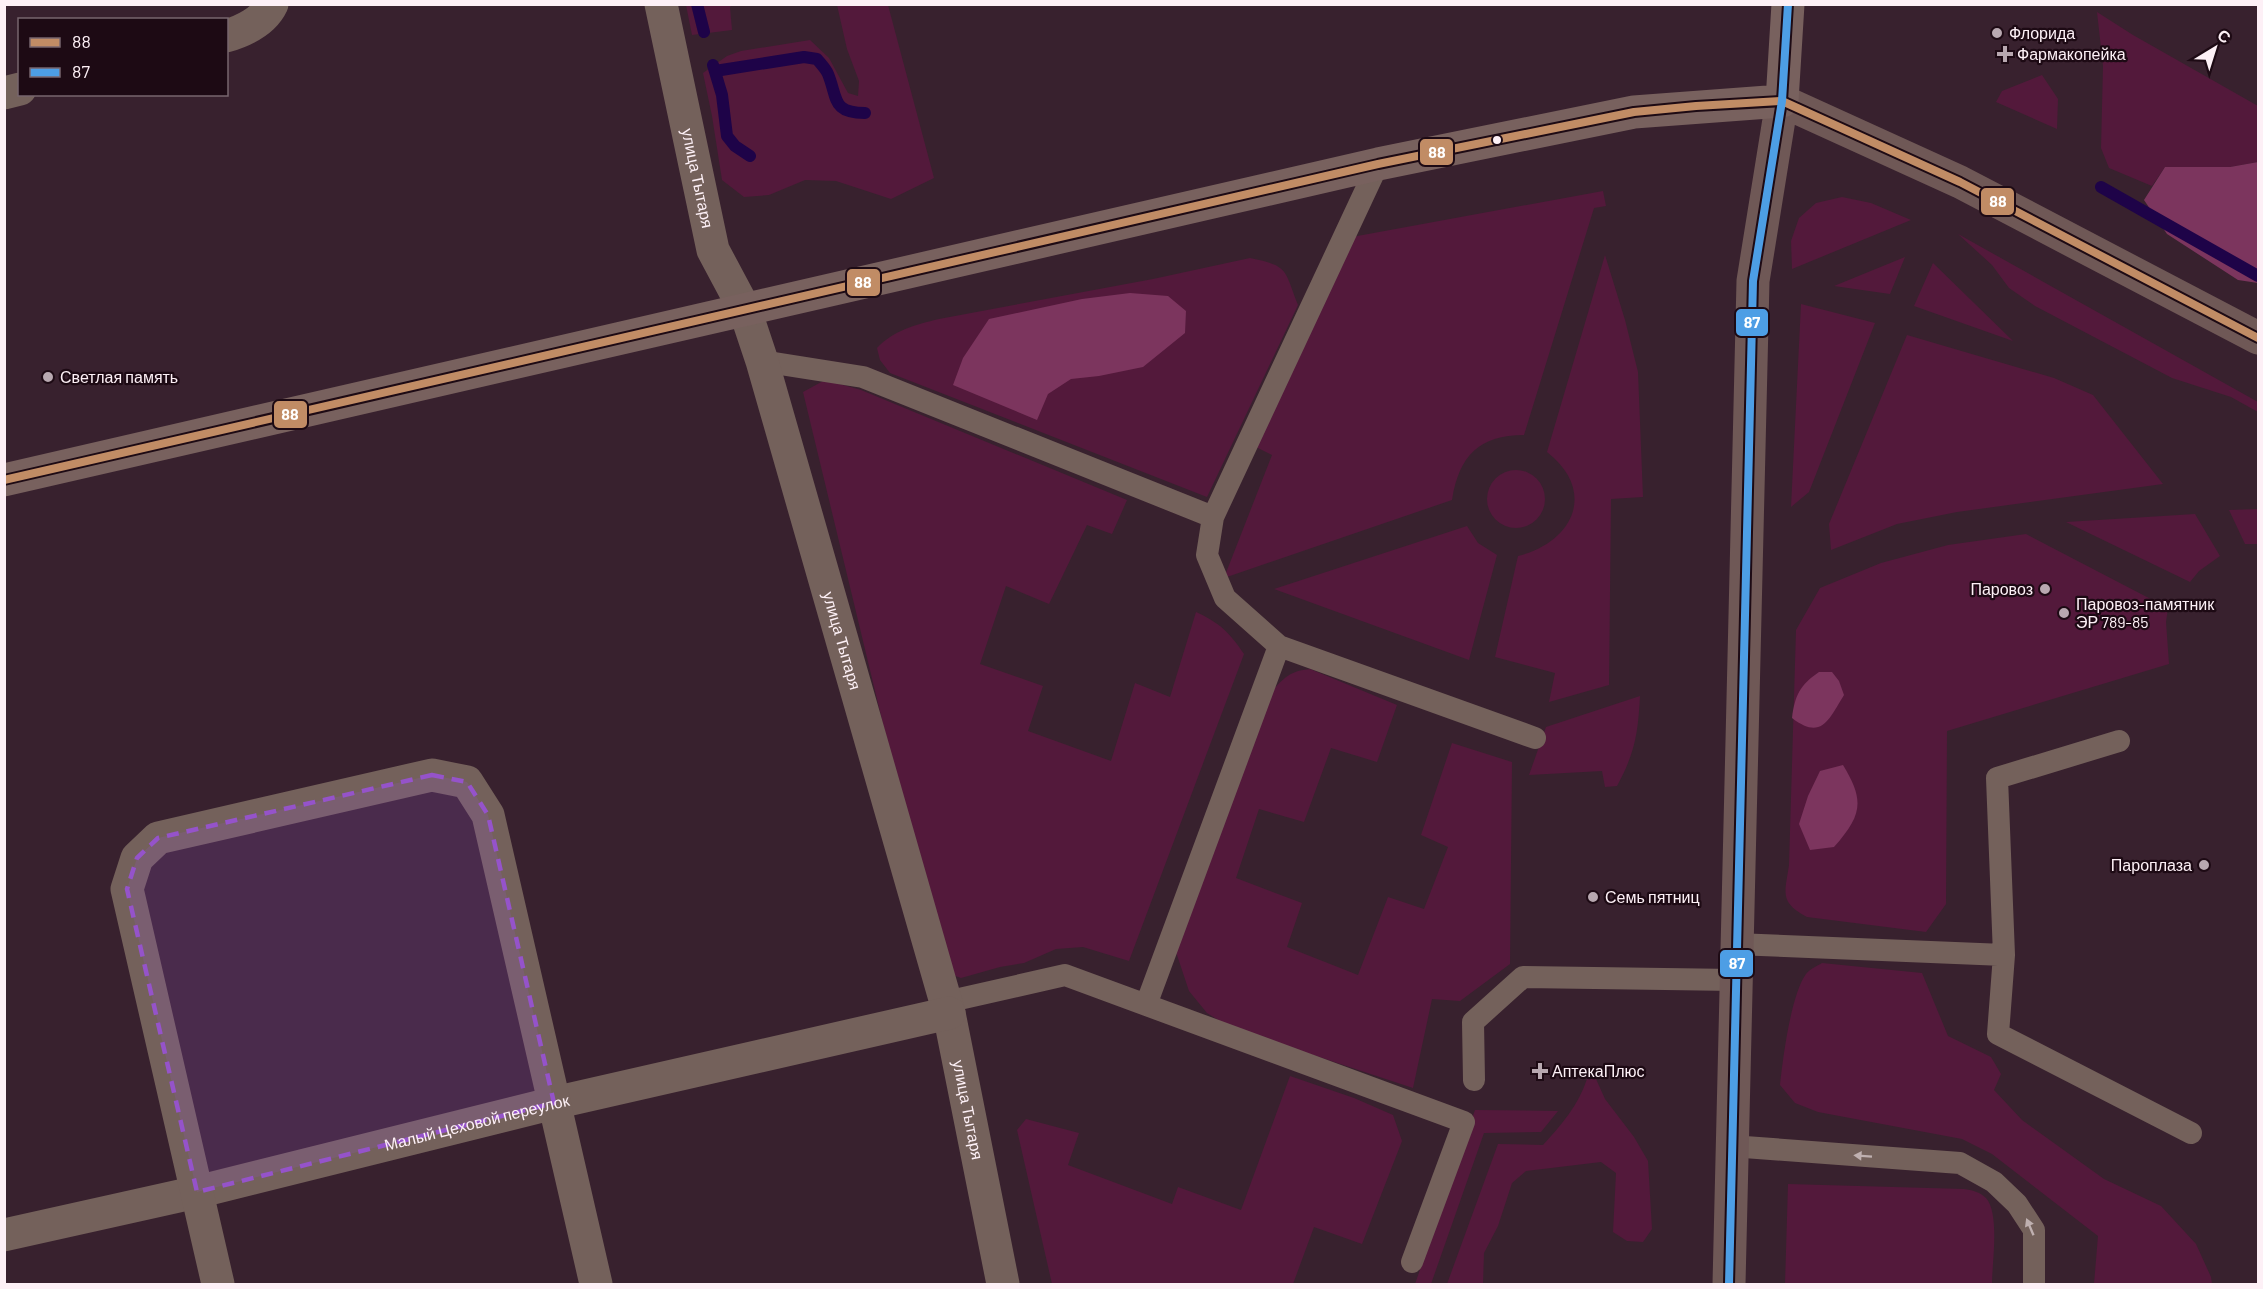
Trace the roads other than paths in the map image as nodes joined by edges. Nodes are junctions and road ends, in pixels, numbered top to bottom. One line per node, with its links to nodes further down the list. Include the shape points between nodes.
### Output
1 (272, 4): 4 (street, via 268,12 242,32)
2 (661, 4): 7 (street, улица Тытаря, via 713,250)
3 (1788, 4): 5 (main road)
4 (228, 36)
5 (1782, 101): 6 (main road, via 1634,112); 8 (main road, via 1960,182); 15 (main road, via 1753,281)
6 (1378, 164): 7 (main road); 11 (lane)
7 (745, 310): 9 (street, улица Тытаря); 10 (main road)
8 (2259, 338)
9 (762, 361): 11 (lane, via 863,376); 19 (street, улица Тытаря)
10 (4, 480)
11 (1213, 517): 12 (lane, via 1207,555 1225,598)
12 (1278, 646): 13 (lane); 18 (lane)
13 (1535, 738)
14 (2119, 741): 16 (lane, via 1997,778)
15 (1736, 944): 16 (lane); 17 (main road)
16 (2004, 955): 22 (lane, via 1998,1034)
17 (1735, 980): 20 (lane, via 1523,977 1473,1022); 23 (main road)
18 (1146, 1005): 19 (lane, via 1065,975); 26 (lane, via 1464,1122)
19 (947, 1008): 21 (street, Малый Цеховой переулок); 29 (street, улица Тытаря)
20 (1474, 1080)
21 (554, 1103): 24 (street, Малый Цеховой переулок); 24 (street, via 488,815 466,782 432,776 159,838 137,858 127,889); 28 (street)
22 (2191, 1133)
23 (1731, 1146): 30 (main road); 31 (lane, one-way to 23, via 2034,1230 2017,1204 1994,1182 1960,1163)
24 (197, 1192): 25 (street, Малый Цеховой переулок); 27 (street)
25 (4, 1235)
26 (1412, 1262)
27 (218, 1284)
28 (596, 1284)
29 (1004, 1284)
30 (1729, 1284)
31 (2034, 1284)

